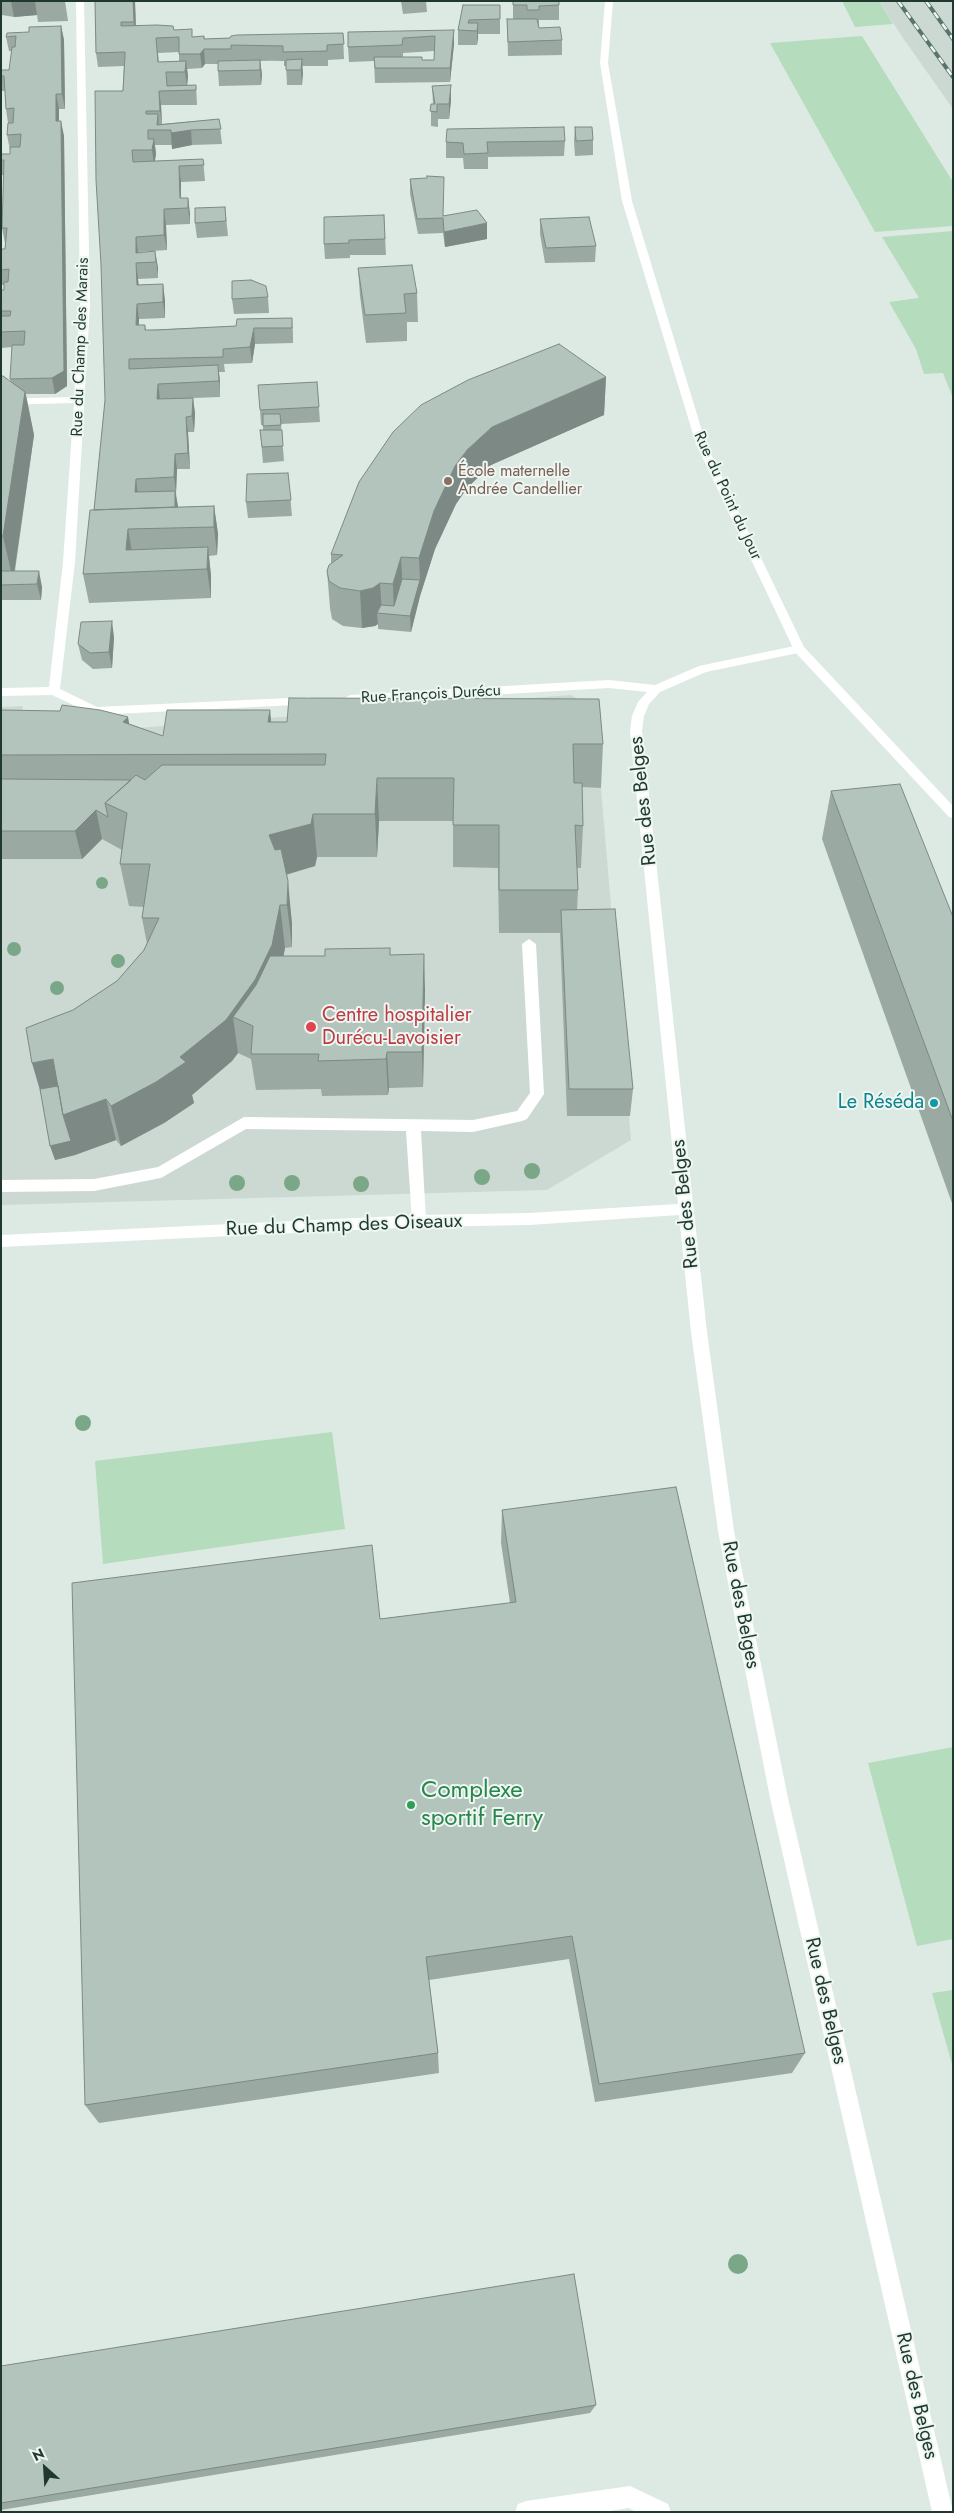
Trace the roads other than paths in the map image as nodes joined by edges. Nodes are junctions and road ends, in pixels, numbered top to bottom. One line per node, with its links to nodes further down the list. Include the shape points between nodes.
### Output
1 (80, 1): 3 (street, Rue du Champ des Marais, via 85,304)
2 (608, 1): 5 (street, Rue du Point du Jour, via 604,63 627,201 700,444)
3 (80, 400): 4 (street); 7 (street, Rue du Champ des Marais, via 69,562)
4 (1, 402)
5 (799, 649): 6 (street, Rue François Durécu, via 702,669); 11 (street, Rue du Point du Jour)
6 (656, 689): 10 (street, Rue François Durécu, via 609,684); 15 (street, Rue des Belges, via 641,709 636,731)
7 (54, 691): 8 (street); 9 (street, via 95,711)
8 (1, 692)
9 (320, 700)
10 (340, 700)
11 (953, 814)
12 (529, 944): 13 (street, via 537,1094 522,1115 473,1126)
13 (413, 1125): 14 (street, via 244,1123 161,1172 94,1185); 16 (street)
14 (1, 1186)
15 (687, 1208): 16 (street, Rue du Champ des Oiseaux, via 529,1219); 20 (street, Rue des Belges, via 699,1332 726,1532 778,1798)
16 (419, 1221): 17 (street, Rue du Champ des Oiseaux)
17 (1, 1241)
18 (526, 2512): 19 (street, via 630,2497)
19 (660, 2512)
20 (943, 2512)

